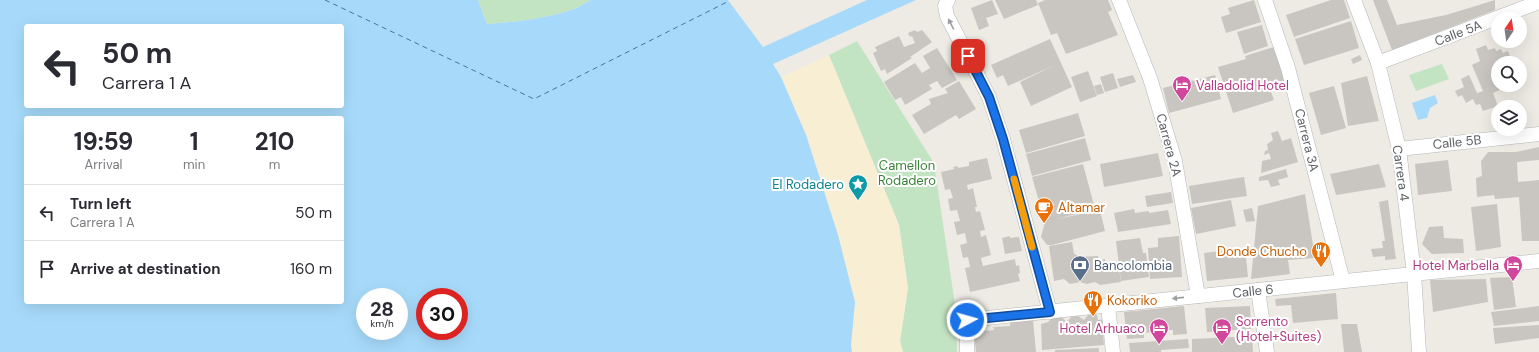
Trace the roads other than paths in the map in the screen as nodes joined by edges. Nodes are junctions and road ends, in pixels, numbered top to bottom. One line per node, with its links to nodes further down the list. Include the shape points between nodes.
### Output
1 (948, 0): 15 (street, one-way to 1, via 1003,139 989,97 947,16 944,6)
2 (1118, 0): 13 (street, Carrera 2A, via 1150,78 1175,161)
3 (1265, 0): 11 (street, Carrera 3A, via 1288,68)
4 (1354, 0): 6 (street, Carrera 4)
5 (1539, 2): 6 (street, Calle 5A)
6 (1378, 63): 8 (street, Carrera 4)
7 (1539, 134): 8 (street, Calle 5B)
8 (1399, 149): 10 (street, Carrera 4)
9 (1539, 261): 10 (street, Calle 6)
10 (1414, 274): 11 (street, Calle 6); 19 (street, Carrera 4)
11 (1343, 281): 12 (street, Calle 6)
12 (1258, 290): 13 (street, Calle 6); 18 (street)
13 (1198, 296): 14 (street, Calle 6, one-way to 14)
14 (1108, 306): 15 (street, Calle 6); 17 (street)
15 (1050, 312): 16 (street, Calle 6, via 967,320)
16 (967, 352)
17 (1113, 352)
18 (1267, 352)
19 (1419, 352)

